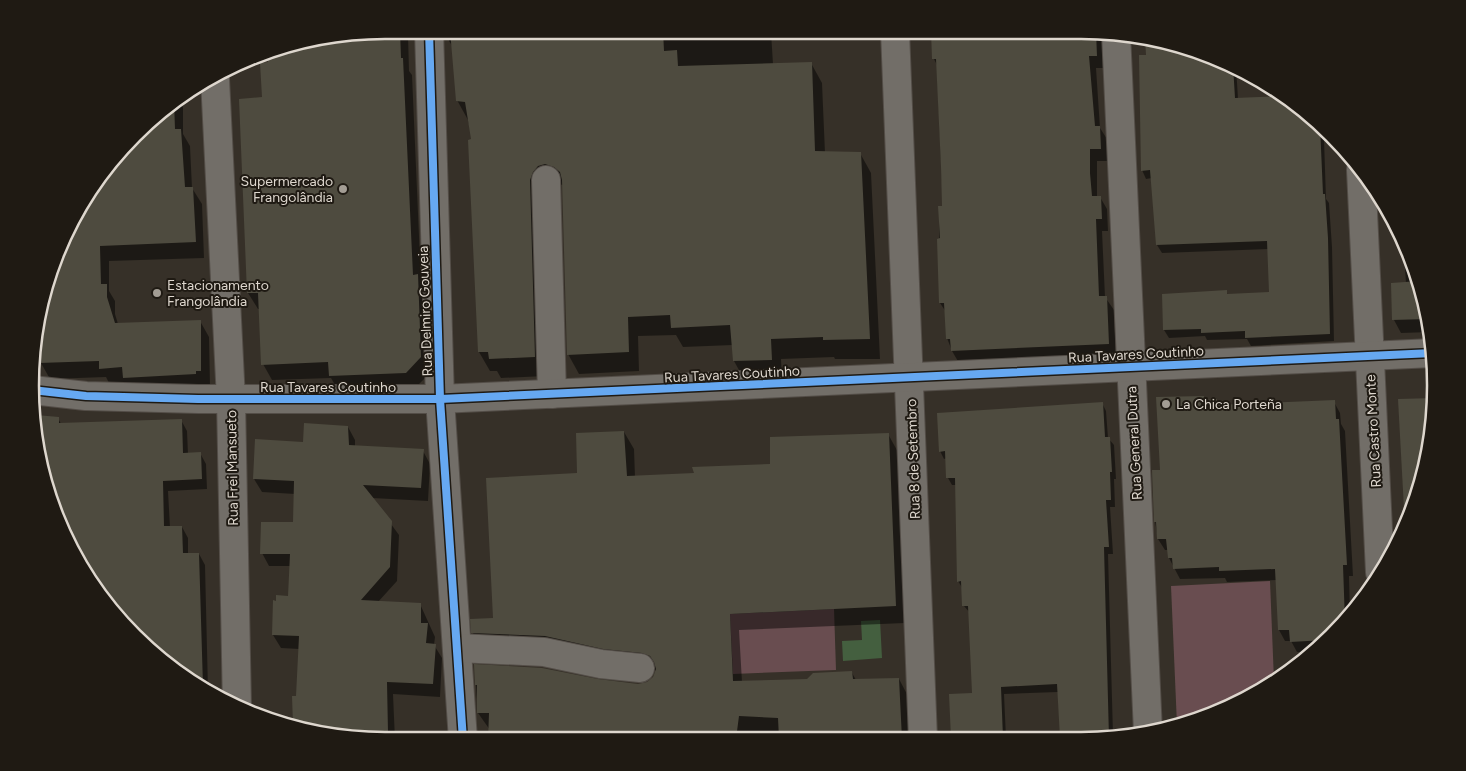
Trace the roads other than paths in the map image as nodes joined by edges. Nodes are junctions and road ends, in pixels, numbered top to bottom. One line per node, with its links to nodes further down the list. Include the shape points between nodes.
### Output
1 (429, 39): 13 (street, Rua Delmiro Gouveia)
2 (895, 39): 10 (street, Rua 8 de Setembro)
3 (1116, 41): 9 (street, Rua General Dutra)
4 (215, 83): 14 (street, Rua Frei Mansueto)
5 (546, 180): 12 (street)
6 (1362, 182): 8 (street, Rua Castro Monte)
7 (1426, 353): 8 (street, Rua Tavares Coutinho)
8 (1369, 356): 9 (street, Rua Tavares Coutinho); 15 (street, Rua Castro Monte)
9 (1130, 366): 10 (street, Rua Tavares Coutinho); 19 (street, Rua General Dutra)
10 (910, 378): 12 (street, Rua Tavares Coutinho); 21 (street, Rua 8 de Setembro)
11 (39, 391): 14 (street, Rua Tavares Coutinho, via 86,396)
12 (552, 394): 13 (street, Rua Tavares Coutinho)
13 (440, 399): 14 (street, Rua Tavares Coutinho); 16 (street, Rua Delmiro Gouveia)
14 (231, 400): 18 (street, Rua Frei Mansueto)
15 (1379, 561)
16 (458, 648): 17 (street, via 544,652); 20 (street, Rua Delmiro Gouveia)
17 (640, 668)
18 (237, 698)
19 (1148, 726)
20 (463, 732)
21 (922, 732)

